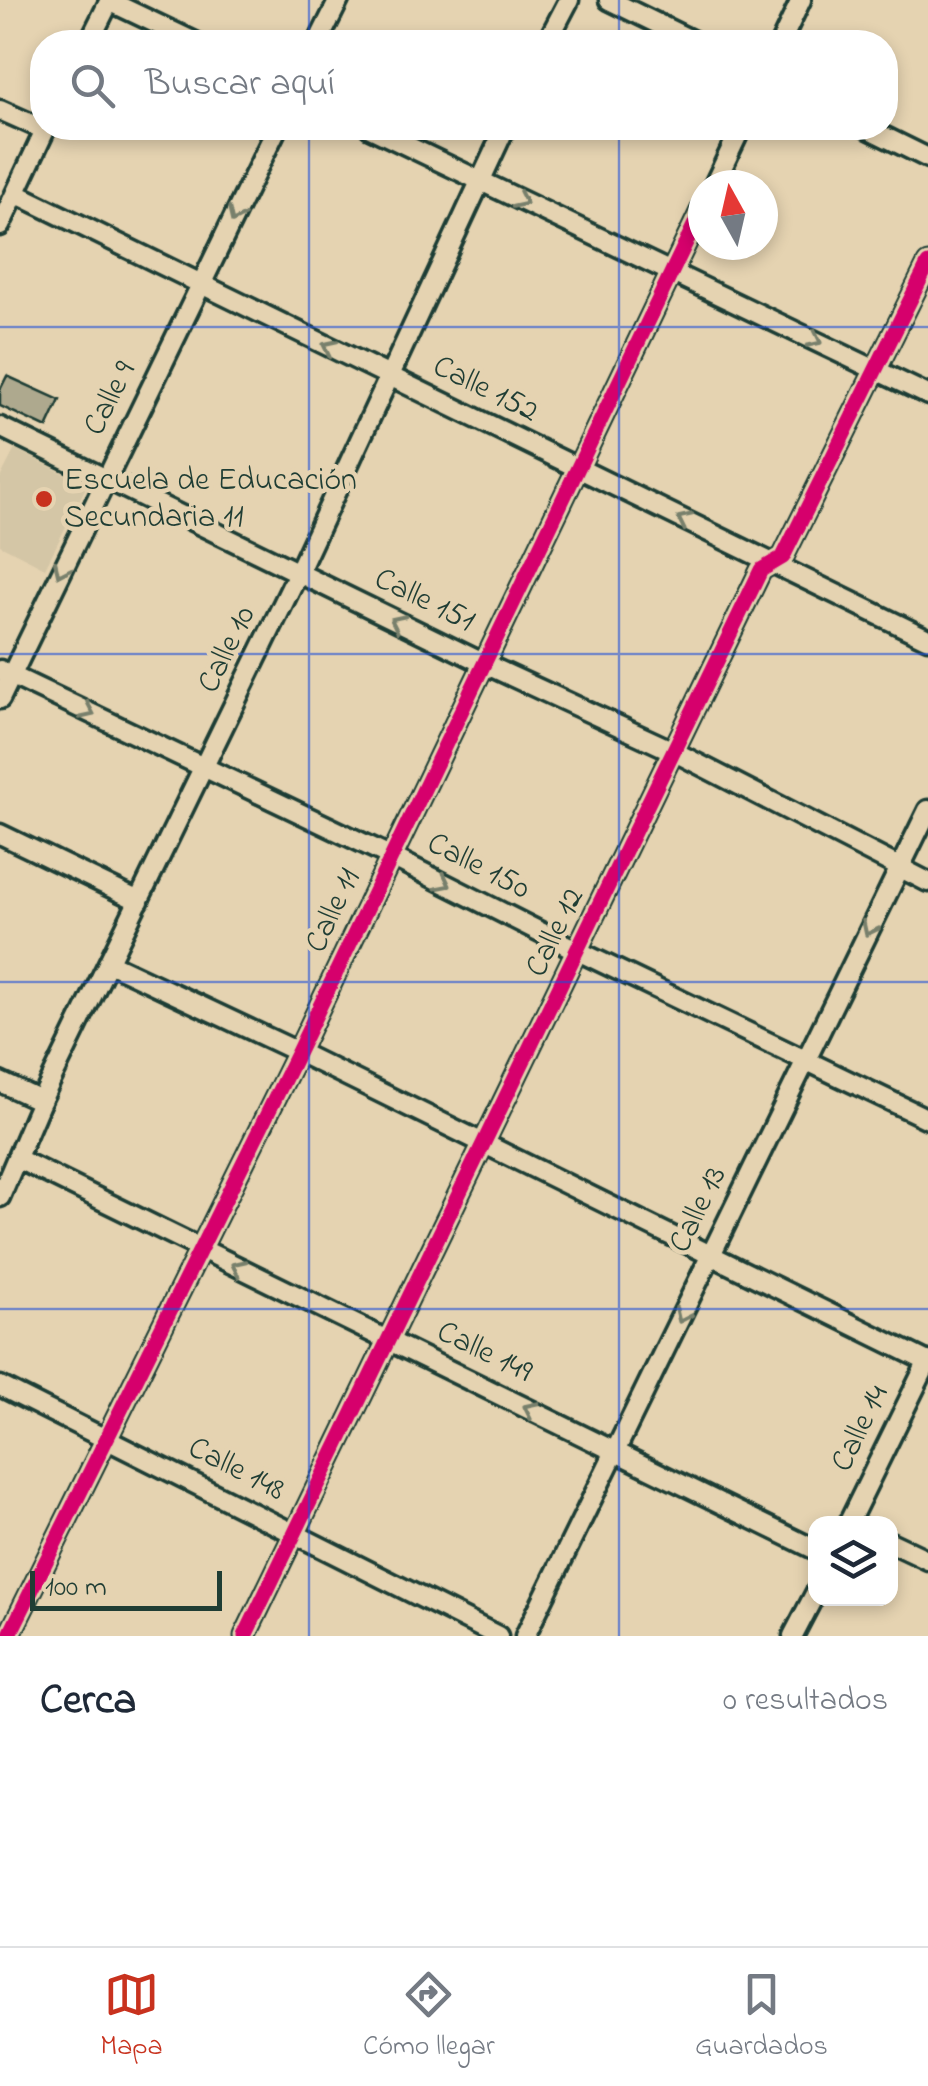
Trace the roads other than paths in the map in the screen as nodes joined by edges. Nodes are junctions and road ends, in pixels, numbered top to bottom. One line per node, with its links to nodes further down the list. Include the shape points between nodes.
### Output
1 (110, 0): 6 (street); 7 (street)
2 (339, 0): 8 (street)
3 (568, 0): 9 (street)
4 (608, 0): 10 (street)
5 (800, 0): 11 (street)
6 (94, 30)
7 (171, 30)
8 (324, 30)
9 (553, 30)
10 (670, 30)
11 (786, 30)
12 (0, 110): 13 (street)
13 (30, 122)
14 (41, 140): 23 (street)
15 (271, 140): 28 (street, Calle 9, one-way to 28)
16 (394, 140): 22 (street)
17 (499, 140): 22 (street, Calle 10)
18 (735, 140): 21 (street)
19 (891, 140): 20 (street)
20 (928, 158)
21 (721, 170)
22 (478, 181): 27 (street, one-way to 27); 30 (street, Calle 10)
23 (16, 194): 24 (street); 28 (street, Calle 152)
24 (0, 226)
25 (688, 238): 27 (street, Calle 11)
26 (928, 264): 29 (street, Calle 12)
27 (672, 272): 29 (street, one-way to 29); 33 (street, Calle 11)
28 (203, 285): 30 (street, Calle 152, one-way to 28); 34 (street, Calle 9)
29 (878, 370): 31 (street); 35 (street, Calle 12, via 783,556)
30 (390, 377): 33 (street, Calle 152); 36 (street, Calle 10)
31 (928, 395)
32 (0, 427): 34 (street, Calle 151)
33 (577, 468): 35 (street, Calle 152, one-way to 33); 38 (street, Calle 11)
34 (104, 479): 36 (street, Calle 151); 39 (street, Calle 9, one-way to 39)
35 (772, 563): 37 (street, Calle 152); 41 (street, Calle 12, via 761,570)
36 (298, 573): 38 (street, Calle 151, one-way to 36); 42 (street, Calle 10)
37 (928, 639)
38 (485, 664): 41 (street, Calle 151); 45 (street, Calle 11)
39 (6, 673): 40 (street, Calle 9); 42 (street, Calle 150, one-way to 42)
40 (0, 700)
41 (674, 751): 46 (street, Calle 151); 49 (street, Calle 12)
42 (204, 768): 45 (street, Calle 150); 48 (street, Calle 10)
43 (928, 810): 46 (street, Calle 13)
44 (0, 834): 48 (street)
45 (390, 856): 49 (street, Calle 150, one-way to 49); 51 (street, Calle 11)
46 (898, 868): 47 (street, Calle 151); 52 (street, Calle 13, one-way to 52)
47 (928, 882)
48 (138, 901): 50 (street, Calle 10)
49 (578, 951): 52 (street, Calle 150); 56 (street, Calle 12)
50 (110, 962): 51 (street); 54 (street, Calle 10)
51 (298, 1052): 56 (street); 59 (street, Calle 11)
52 (806, 1060): 55 (street, Calle 150); 60 (street, Calle 13)
53 (0, 1082): 54 (street)
54 (42, 1101): 57 (street, Calle 10)
55 (928, 1119)
56 (484, 1145): 60 (street); 61 (street, Calle 12)
57 (18, 1159): 58 (street, Calle 10); 59 (street, Calle 149)
58 (0, 1196)
59 (200, 1249): 61 (street, Calle 149, one-way to 59); 64 (street, Calle 11)
60 (710, 1256): 62 (street); 65 (street, Calle 13, one-way to 65)
61 (390, 1340): 65 (street, Calle 149, one-way to 61); 67 (street, Calle 12)
62 (928, 1362): 66 (street, Calle 14)
63 (0, 1386): 64 (street, Calle 148)
64 (106, 1438): 67 (street, Calle 148); 72 (street, Calle 11)
65 (618, 1452): 68 (street, Calle 149); 75 (street, Calle 13)
66 (853, 1516)
67 (294, 1533): 73 (street, Calle 12); 74 (street, Calle 148)
68 (808, 1546)
69 (898, 1546): 70 (street)
70 (928, 1560)
71 (809, 1606): 76 (street)
72 (4, 1636)
73 (244, 1636)
74 (498, 1636)
75 (525, 1636)
76 (793, 1636)

